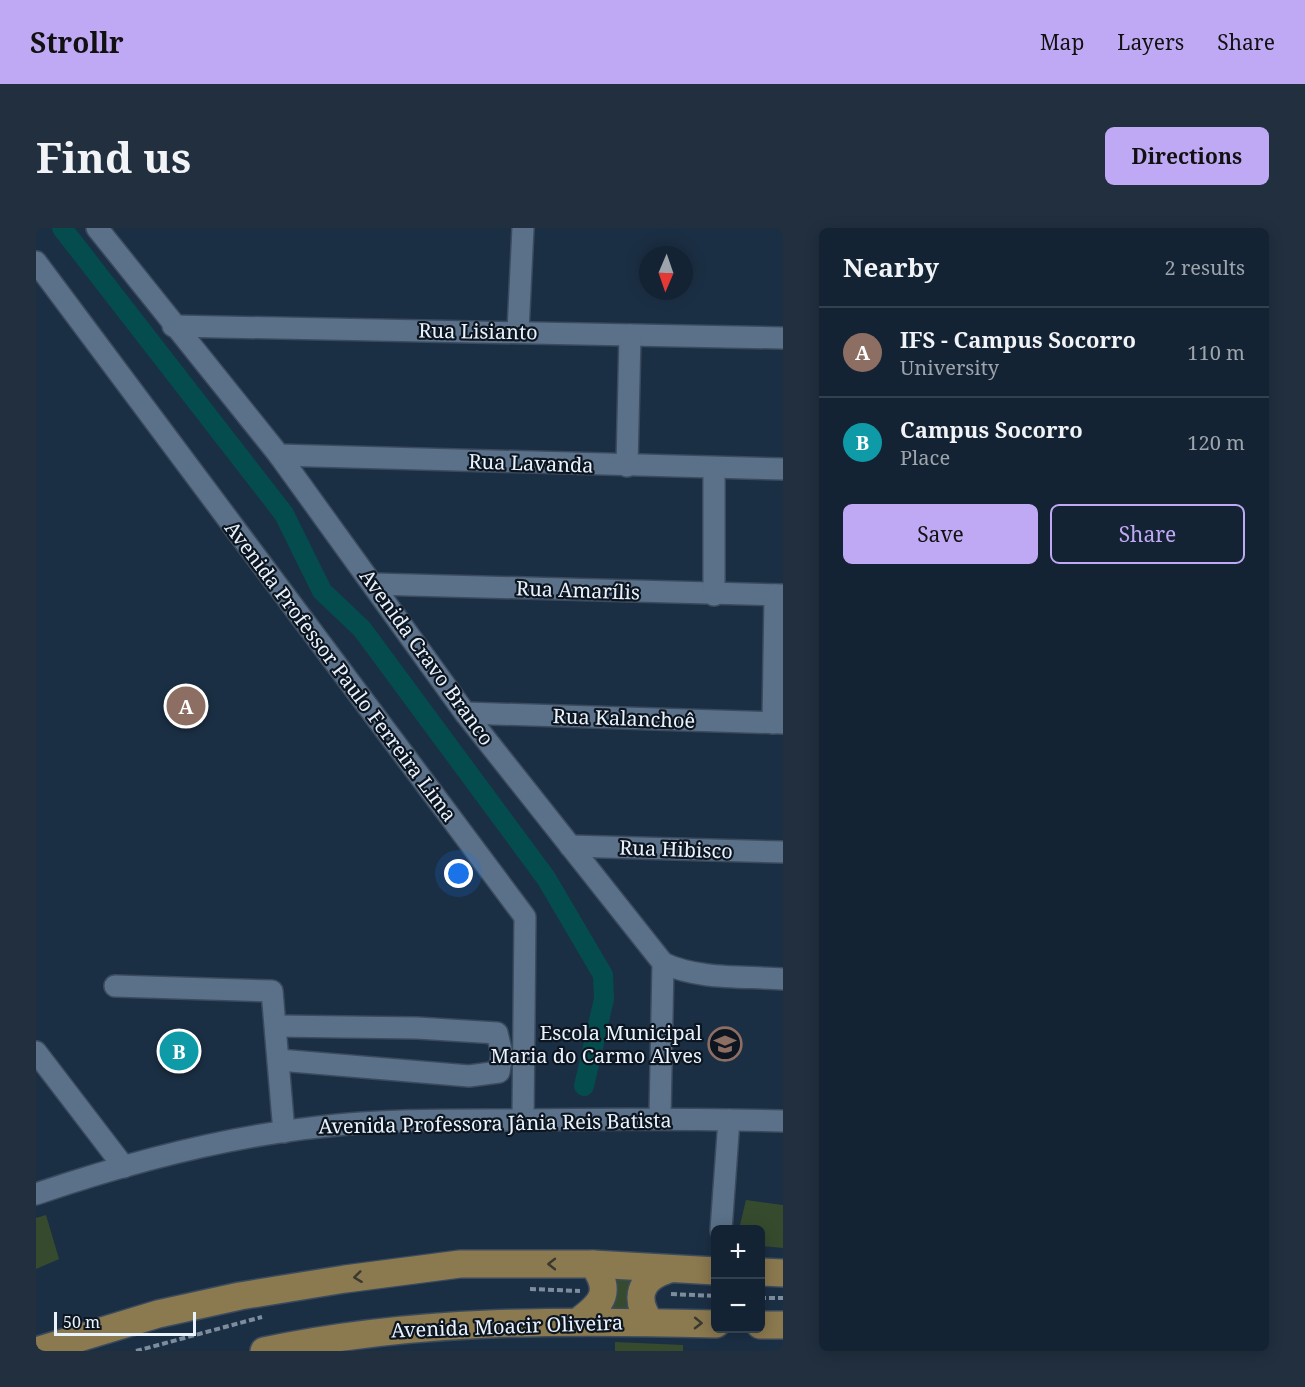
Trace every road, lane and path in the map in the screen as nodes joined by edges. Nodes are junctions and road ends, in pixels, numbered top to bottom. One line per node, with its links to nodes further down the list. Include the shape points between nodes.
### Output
1 (97, 228): 4 (street, Avenida Cravo Branco)
2 (523, 228): 5 (street)
3 (36, 262): 26 (street, Avenida Professor Paulo Ferreira Lima, via 525,917)
4 (173, 326): 5 (street, Rua Lisianto); 8 (street, Avenida Cravo Branco)
5 (518, 331): 6 (street, Rua Lisianto)
6 (630, 335): 7 (street, Rua Lisianto); 9 (street)
7 (783, 338)
8 (279, 455): 9 (street, Rua Lavanda); 12 (street, Avenida Cravo Branco)
9 (627, 466): 10 (street, Rua Lavanda)
10 (714, 468): 11 (street, Rua Lavanda); 13 (street)
11 (783, 470)
12 (374, 584): 13 (street, Rua Amarílis); 15 (street, Avenida Cravo Branco)
13 (714, 595): 14 (street, Rua Amarílis)
14 (779, 595): 16 (street)
15 (465, 713): 16 (street, Rua Kalanchoê); 17 (street, Avenida Cravo Branco)
16 (778, 723)
17 (570, 846): 18 (street, Rua Hibisco); 19 (street, Avenida Cravo Branco)
18 (783, 852)
19 (663, 963): 20 (street, via 706,975); 25 (street)
20 (783, 979)
21 (115, 986): 22 (street, via 272,991)
22 (276, 1026): 24 (street); 24 (street, via 496,1033 502,1054 500,1072 469,1076)
23 (36, 1052): 30 (street)
24 (279, 1060): 29 (street, via 278,1094)
25 (660, 1118): 26 (street, Avenida Professora Jânia Reis Batista); 27 (street, Avenida Professora Jânia Reis Batista)
26 (523, 1119): 29 (street, Avenida Professora Jânia Reis Batista, via 372,1122)
27 (729, 1120): 28 (street, Avenida Professora Jânia Reis Batista); 32 (street)
28 (783, 1121)
29 (284, 1132): 30 (street, Avenida Professora Jânia Reis Batista)
30 (124, 1167): 31 (street, Avenida Professora Jânia Reis Batista)
31 (36, 1194)
32 (721, 1225)
33 (593, 1264): 34 (main road); 40 (main road, via 602,1278); 50 (main road, one-way to 50, via 460,1264 345,1279 159,1314)
34 (667, 1270): 35 (main road); 39 (main road, via 647,1280)
35 (711, 1271)
36 (765, 1272): 37 (main road)
37 (783, 1273)
38 (522, 1288): 40 (path)
39 (640, 1292): 41 (path); 46 (main road, via 642,1311)
40 (603, 1293): 45 (main road, via 596,1308)
41 (711, 1296)
42 (765, 1298): 43 (path)
43 (783, 1298)
44 (273, 1314): 51 (path)
45 (579, 1320): 46 (main road, Avenida Moacir Oliveira); 52 (main road, Avenida Moacir Oliveira, via 386,1330)
46 (650, 1322): 47 (main road, Avenida Moacir Oliveira, one-way to 47)
47 (711, 1324)
48 (765, 1325): 49 (main road)
49 (783, 1325)
50 (36, 1350)
51 (136, 1351)
52 (264, 1351)

